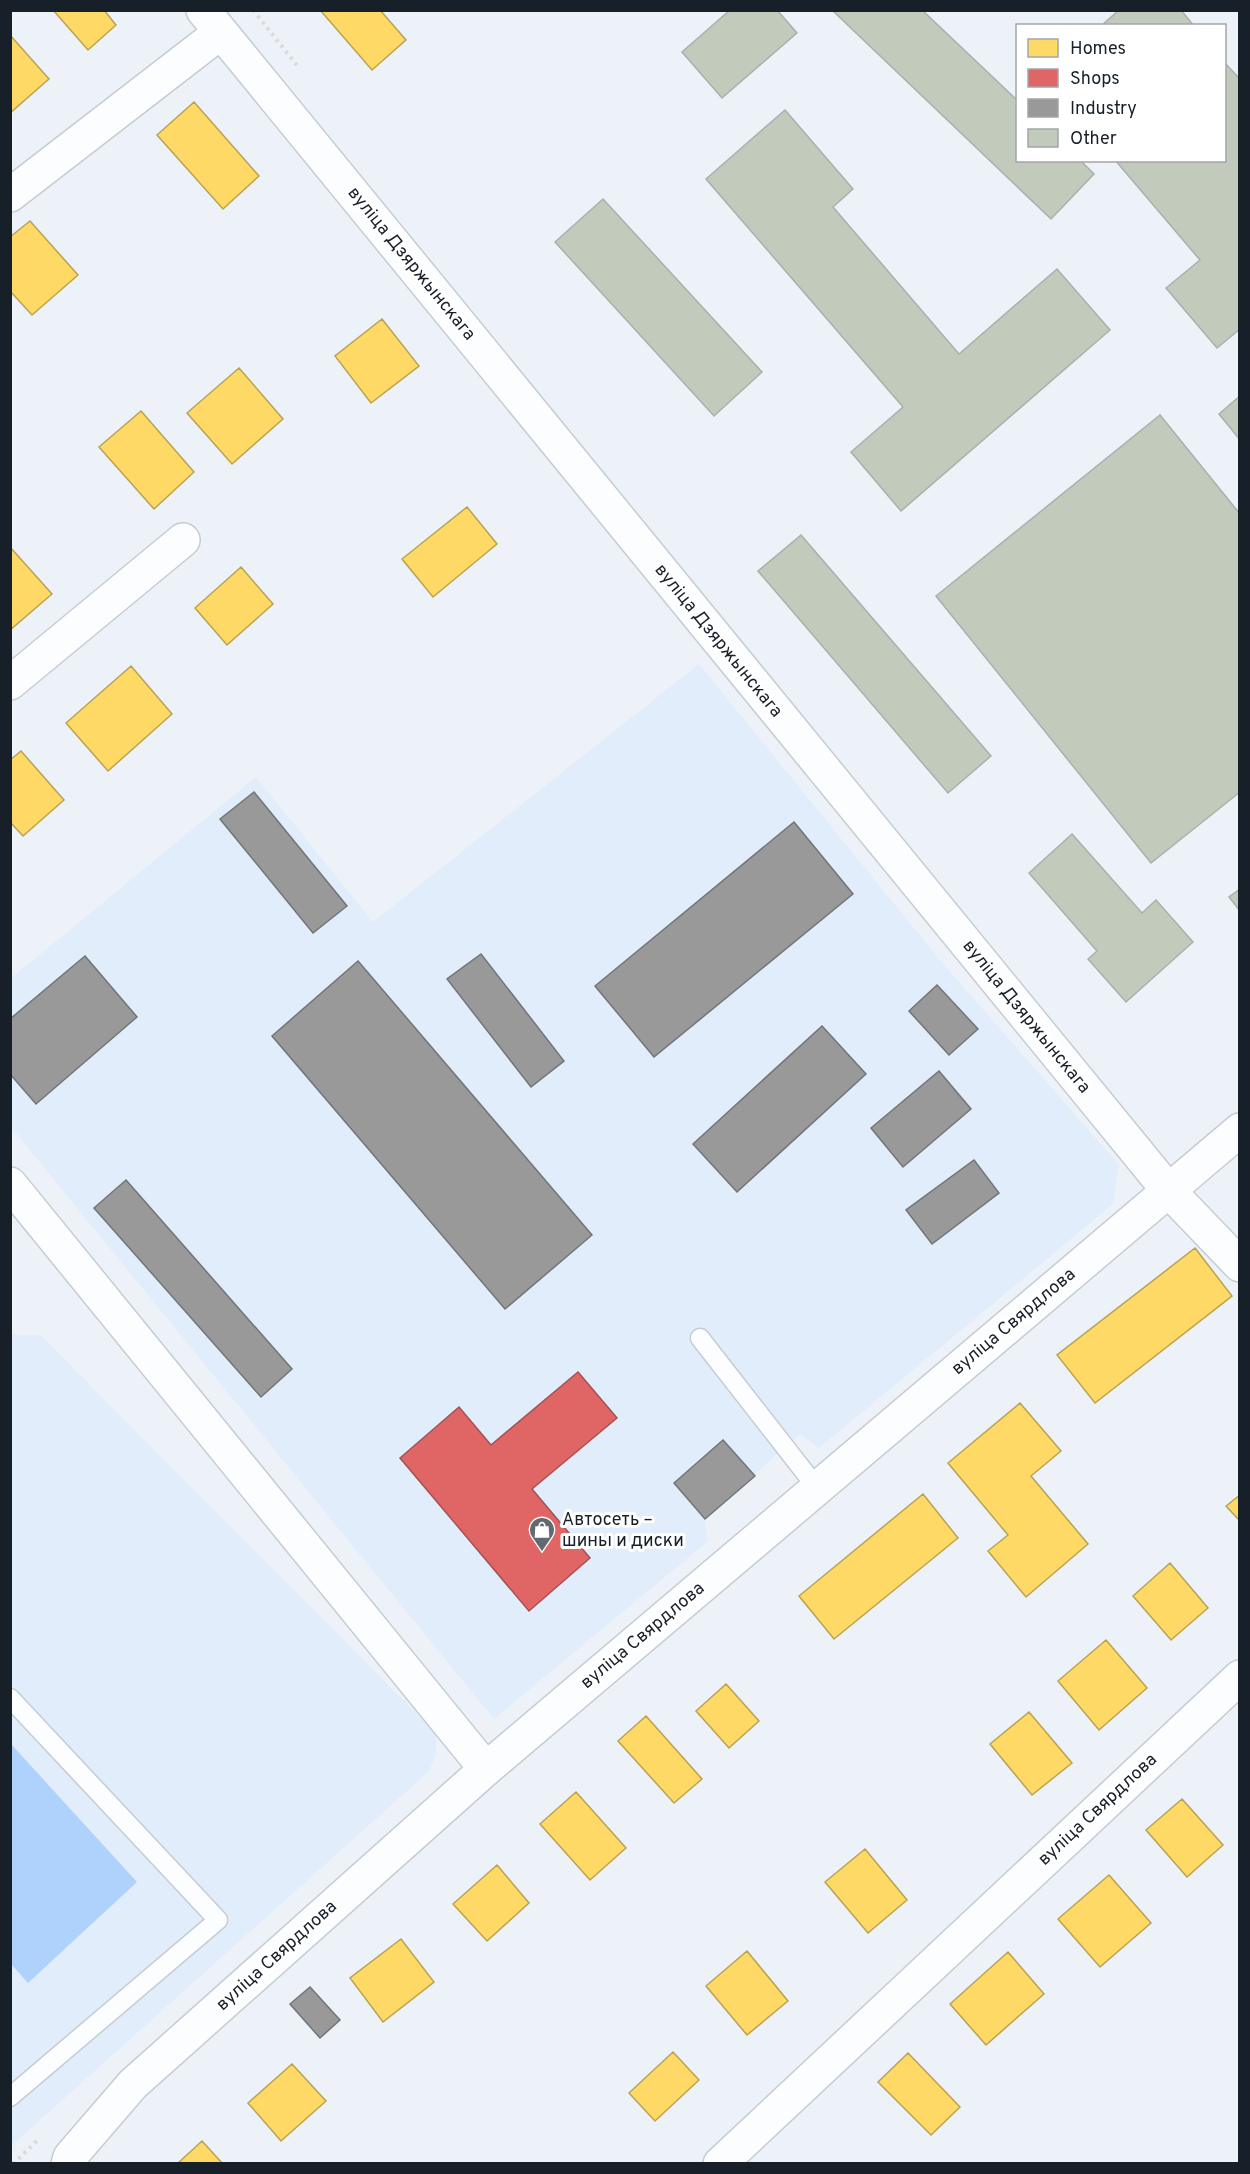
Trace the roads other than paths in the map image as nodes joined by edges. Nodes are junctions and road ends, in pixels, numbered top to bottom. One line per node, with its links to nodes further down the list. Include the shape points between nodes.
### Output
1 (212, 21): 2 (street); 7 (street, вуліца Дзяржынскага)
2 (10, 195)
3 (183, 540): 4 (street)
4 (10, 683)
5 (1239, 1130): 7 (street, вуліца Свярдлова)
6 (10, 1184): 13 (street)
7 (1168, 1191): 8 (street, вуліца Дзяржынскага); 10 (street, вуліца Свярдлова)
8 (1239, 1265)
9 (700, 1338): 10 (lane)
10 (818, 1488): 13 (street, вуліца Свярдлова)
11 (1239, 1677): 16 (street, вуліца Свярдлова)
12 (10, 1698): 14 (lane, via 218,1920)
13 (486, 1769): 15 (street, вуліца Свярдлова, via 133,2084)
14 (10, 2097)
15 (68, 2163)
16 (720, 2163)

